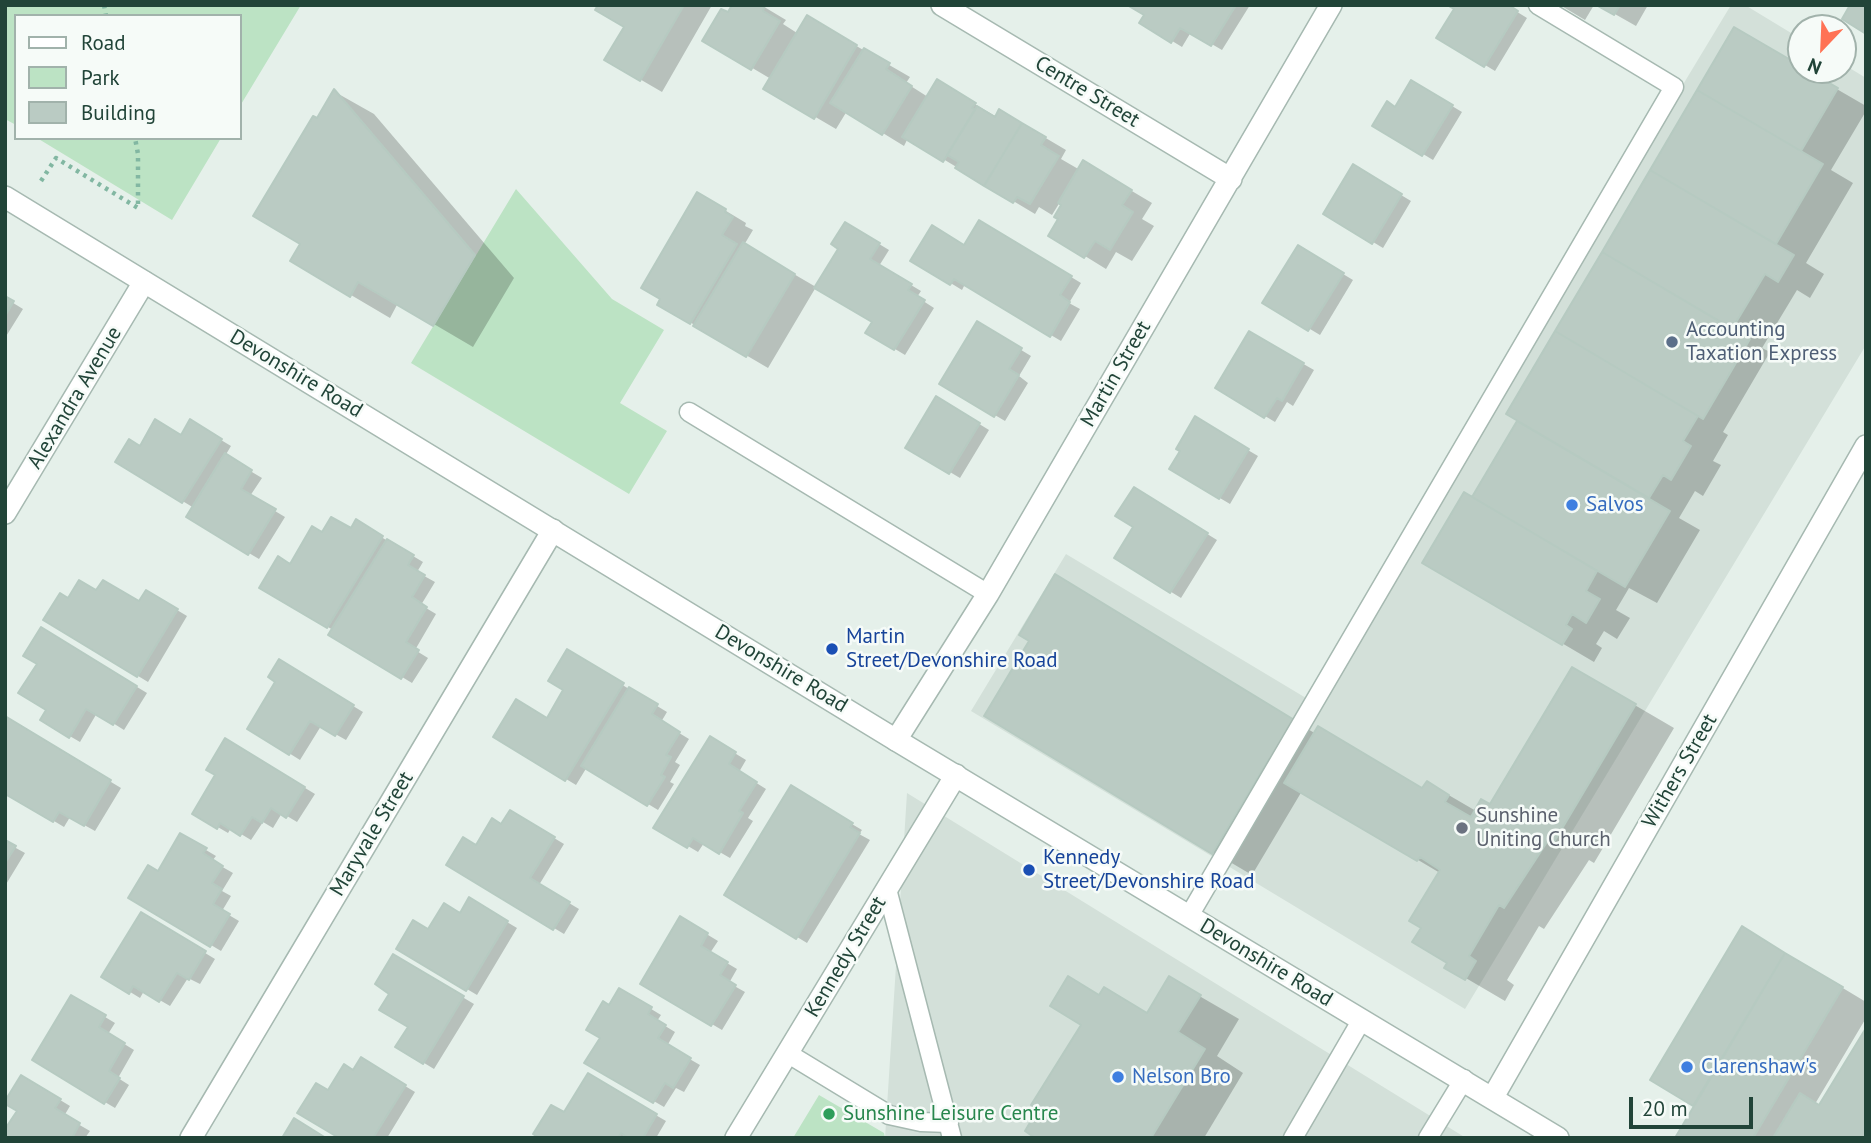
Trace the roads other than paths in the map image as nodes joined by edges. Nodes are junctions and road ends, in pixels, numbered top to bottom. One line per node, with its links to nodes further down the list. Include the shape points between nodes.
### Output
1 (943, 5): 4 (street, Centre Street)
2 (1331, 5): 4 (street, Martin Street)
3 (1538, 5): 15 (lane, via 1674,87)
4 (1231, 179): 11 (street, Martin Street)
5 (5, 197): 6 (street, Devonshire Road)
6 (144, 282): 9 (street, Alexandra Avenue); 10 (street, Devonshire Road)
7 (689, 412): 11 (lane)
8 (1866, 446): 19 (street, Withers Street)
9 (5, 513)
10 (553, 530): 12 (street, Devonshire Road); 21 (street, Maryvale Street)
11 (988, 594): 12 (street, Martin Street)
12 (896, 740): 13 (street, Devonshire Road)
13 (956, 775): 14 (street, Kennedy Street); 15 (street, Devonshire Road)
14 (887, 889): 17 (street, Kennedy Street); 20 (lane)
15 (1189, 916): 16 (street, Devonshire Road)
16 (1361, 1021): 18 (street, Devonshire Road); 23 (lane)
17 (787, 1053): 20 (lane, via 889,1115); 22 (street, Kennedy Street)
18 (1464, 1079): 19 (street, Devonshire Road); 24 (lane)
19 (1493, 1097): 25 (street, Devonshire Road)
20 (950, 1130)
21 (191, 1138)
22 (736, 1138)
23 (1293, 1138)
24 (1428, 1138)
25 (1558, 1138)

